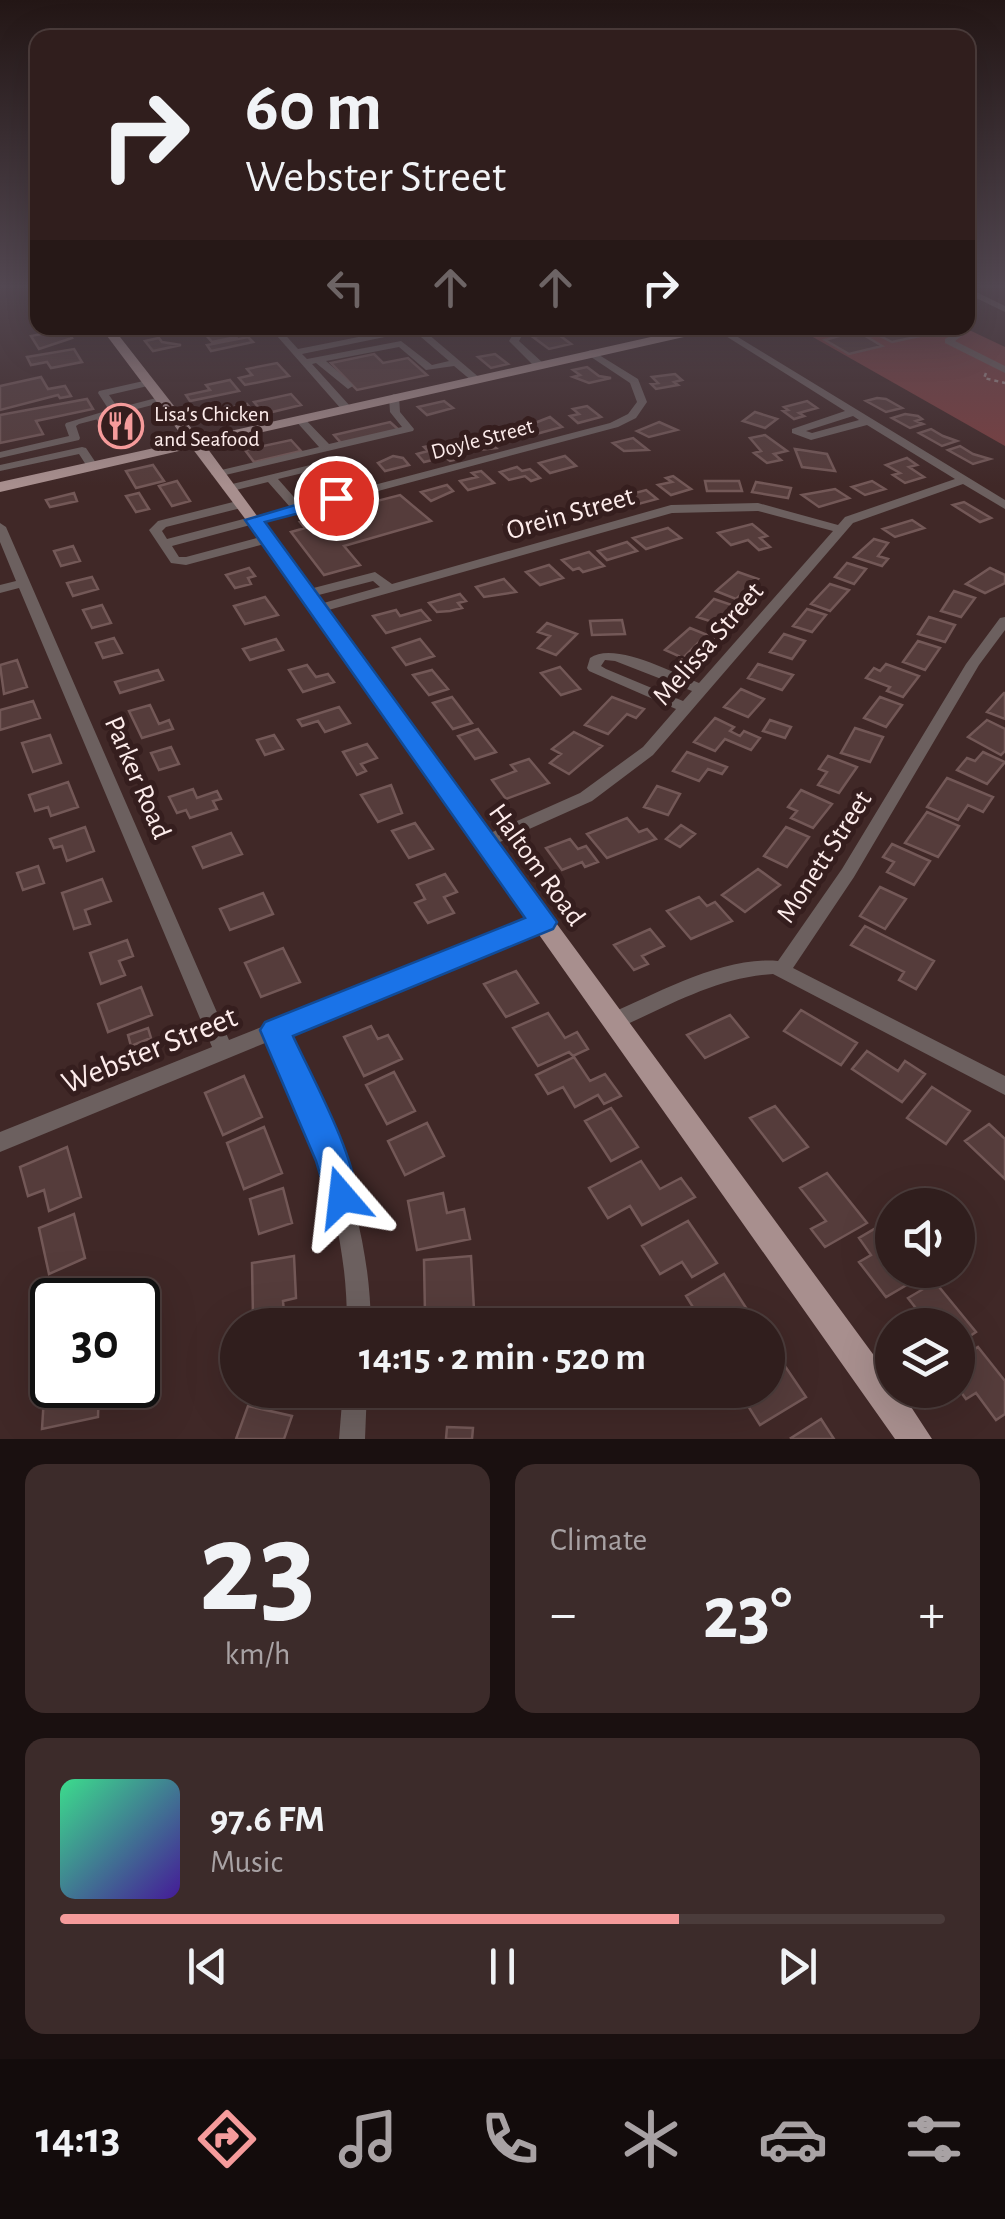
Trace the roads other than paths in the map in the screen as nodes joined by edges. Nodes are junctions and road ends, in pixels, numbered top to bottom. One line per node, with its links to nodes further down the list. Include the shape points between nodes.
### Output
1 (124, 352): 17 (main road, Haltom Road)
2 (296, 352): 12 (street)
3 (350, 352): 11 (street)
4 (414, 352): 13 (street, via 430,368)
5 (445, 352): 13 (street)
6 (526, 352): 14 (street)
7 (595, 352): 10 (main road)
8 (756, 352): 23 (street)
9 (971, 352): 15 (street)
10 (591, 353): 14 (main road); 36 (street, Doyle Street, via 634,382 642,402 632,416)
11 (318, 359): 12 (street); 20 (street)
12 (305, 362): 21 (street)
13 (457, 362): 16 (street)
14 (539, 365): 16 (main road)
15 (1005, 370)
16 (476, 379): 18 (main road)
17 (148, 383): 19 (main road, Haltom Road); 22 (street, via 102,394)
18 (394, 397): 20 (main road); 28 (street, via 409,429)
19 (160, 400): 22 (street); 27 (main road, Haltom Road)
20 (367, 403): 21 (main road)
21 (346, 408): 24 (main road)
22 (115, 412): 26 (street, via 70,425)
23 (854, 412): 25 (street); 25 (street, via 796,431 811,437)
24 (299, 419): 27 (main road); 28 (street)
25 (868, 421): 34 (street)
26 (79, 444): 29 (street); 30 (street); 31 (street)
27 (192, 444): 30 (main road); 39 (main road, Haltom Road)
28 (326, 448): 39 (street)
29 (0, 455)
30 (92, 466): 35 (main road)
31 (0, 468)
32 (310, 468): 33 (street); 36 (street, via 347,462); 37 (street)
33 (271, 478): 39 (street); 40 (street)
34 (965, 480): 38 (street); 41 (street, Melissa Street)
35 (0, 487)
36 (371, 488): 37 (street, Doyle Street)
37 (336, 498): 40 (street, Doyle Street)
38 (1005, 505)
39 (244, 508): 40 (street, Doyle Street); 43 (street); 43 (street, via 186,561 175,560); 43 (street, via 162,524 155,530); 46 (main road, Haltom Road)
40 (298, 508)
41 (838, 528): 46 (street, Orein Street, via 758,506 671,509 390,589 374,576); 48 (street, Melissa Street)
42 (1, 533): 44 (street, Parker Road)
43 (164, 544)
44 (23, 583): 45 (street); 55 (street, Parker Road)
45 (0, 589)
46 (312, 601): 50 (main road, Haltom Road)
47 (1005, 622): 52 (street, Monett Street)
48 (700, 689): 49 (street, Melissa Street); 49 (street, via 617,657 595,661 601,672)
49 (685, 706): 50 (street, Melissa Street, via 648,752 615,778 540,821)
50 (485, 842): 51 (main road, Haltom Road)
51 (543, 922): 53 (main road, Haltom Road); 54 (street, Webster Street)
52 (782, 969): 53 (street, via 762,966 711,980); 56 (street)
53 (614, 1020): 61 (main road, Haltom Road)
54 (275, 1030): 55 (street, Webster Street); 58 (street, via 332,1161 352,1233)
55 (224, 1051): 57 (street, Webster Street)
56 (1005, 1086)
57 (0, 1142)
58 (358, 1308)
59 (355, 1408): 60 (street)
60 (352, 1439)
61 (914, 1439)

